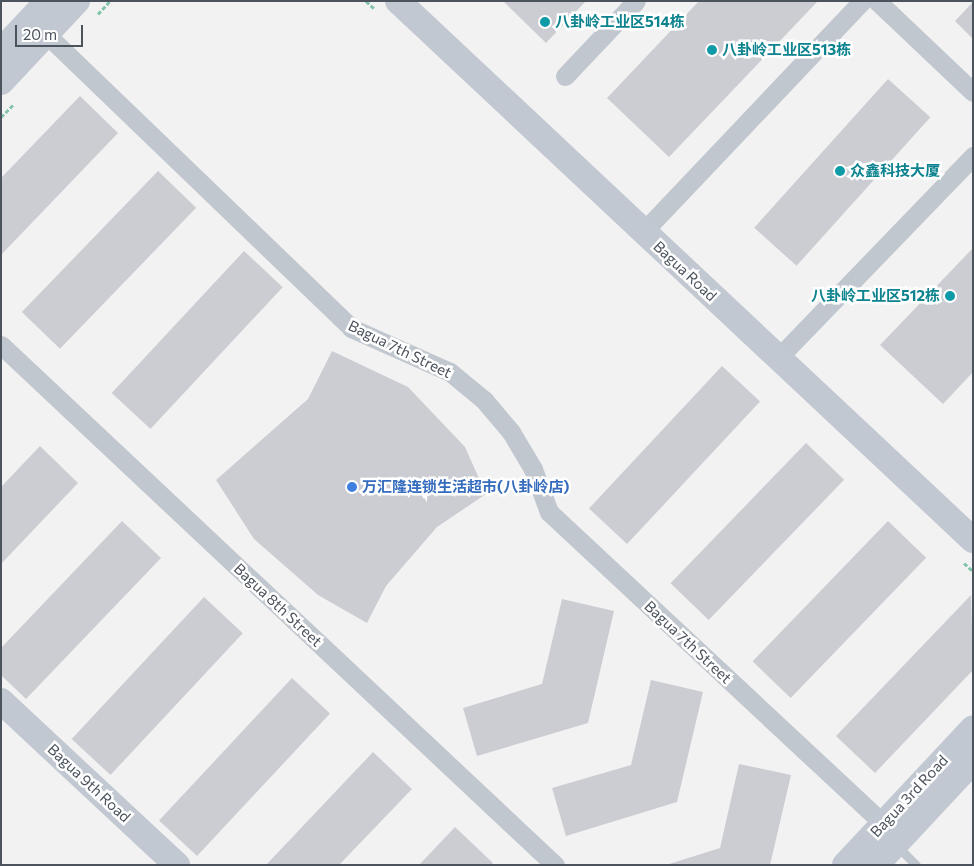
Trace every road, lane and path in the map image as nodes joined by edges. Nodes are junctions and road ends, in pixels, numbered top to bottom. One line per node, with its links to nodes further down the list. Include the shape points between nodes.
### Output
1 (48, 1): 8 (street)
2 (77, 1): 7 (street)
3 (399, 1): 13 (street, Bagua Road)
4 (636, 1): 9 (street)
5 (862, 1): 13 (street)
6 (877, 1): 11 (street)
7 (46, 34): 10 (street); 20 (street, Bagua 7th Street, via 351,328 450,372 484,400 511,432 533,469 549,512)
8 (1, 51)
9 (565, 76)
10 (1, 82)
11 (973, 92)
12 (973, 156): 15 (street)
13 (643, 232): 15 (street, Bagua Road)
14 (1, 345): 22 (street, Bagua 8th Street)
15 (778, 358): 16 (street, Bagua Road)
16 (973, 540)
17 (1, 701): 21 (street, Bagua 9th Road)
18 (973, 728): 20 (street, Bagua 3rd Road)
19 (973, 761): 20 (street, Bagua 3rd Road)
20 (889, 834): 23 (street, Bagua 3rd Road); 24 (street, Bagua 3rd Road); 25 (lane)
21 (177, 865)
22 (555, 865)
23 (845, 865)
24 (876, 865)
25 (916, 865)

